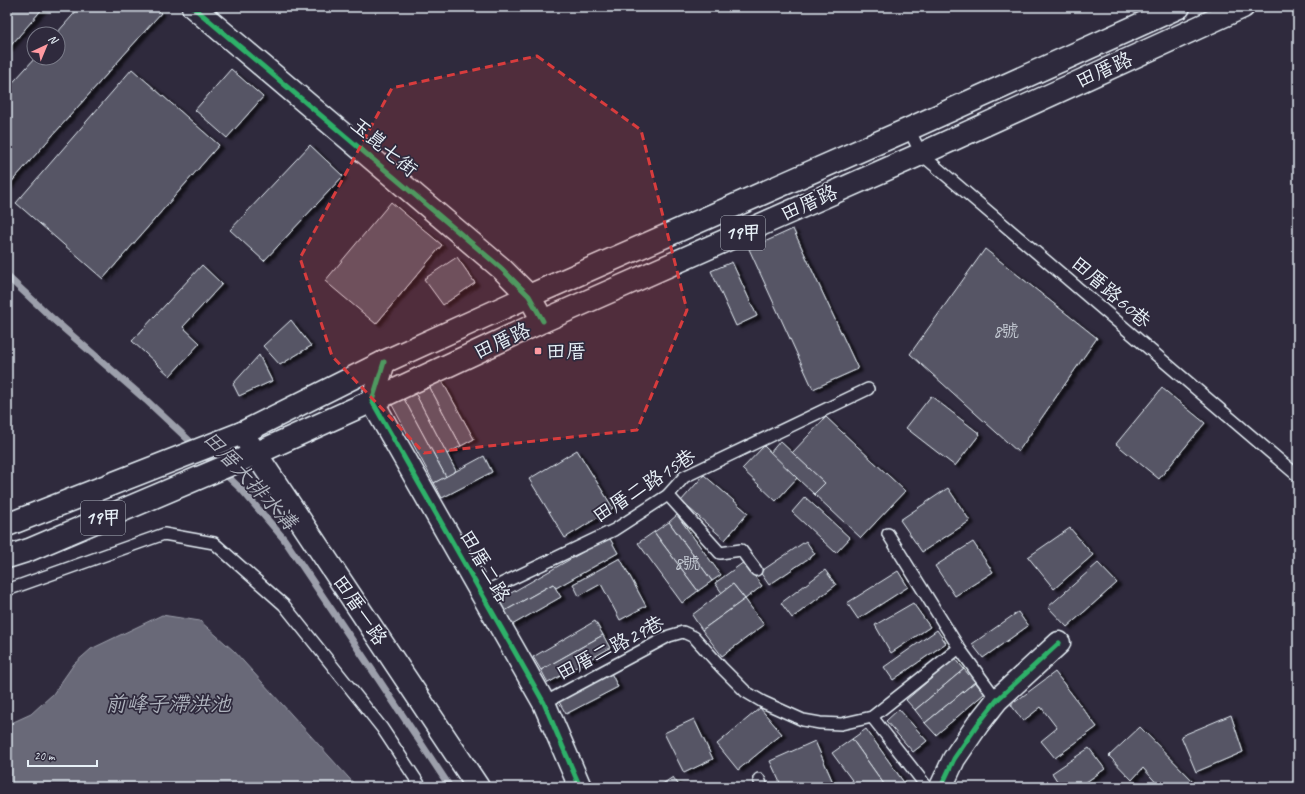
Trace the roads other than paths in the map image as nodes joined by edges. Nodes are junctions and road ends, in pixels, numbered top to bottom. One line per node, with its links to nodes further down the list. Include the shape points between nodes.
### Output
1 (193, 7): 6 (main road, 玉崑七街, via 501,268)
2 (1179, 7): 4 (main road, 田厝路 / 19甲)
3 (1243, 7): 5 (main road, 田厝路 / 19甲)
4 (909, 129): 5 (lane, 田厝路60巷); 6 (main road, 田厝路 / 19甲)
5 (921, 154): 7 (main road, 田厝路 / 19甲); 13 (lane, 田厝路60巷)
6 (529, 296): 7 (main road, 玉崑七街); 8 (main road, 田厝路 / 19甲)
7 (543, 321): 10 (main road, 田厝路 / 19甲)
8 (384, 362): 10 (main road); 11 (main road, 田厝路 / 19甲)
9 (868, 389): 14 (lane, 田厝二路15巷, via 684,477)
10 (372, 401): 12 (main road, 田厝路 / 19甲); 20 (main road, 田厝二路)
11 (234, 436): 12 (main road, 田厝一路); 15 (main road, 19甲)
12 (249, 456): 17 (main road, 19甲, via 30,550); 27 (main road, 田厝一路)
13 (1298, 476)
14 (668, 495): 18 (lane, via 720,553 741,550); 20 (lane, 田厝二路15巷, via 614,530)
15 (7, 525)
16 (888, 534): 22 (lane)
17 (7, 557)
18 (756, 570)
19 (7, 590): 26 (lane, via 164,534 214,543 284,605 382,728)
20 (482, 593): 24 (main road, 田厝二路)
21 (1059, 643): 23 (main road)
22 (959, 648): 23 (lane); 25 (lane, 田厝二路29巷)
23 (997, 700): 30 (main road, via 954,759)
24 (544, 703): 25 (lane, 田厝二路29巷, via 669,636 683,632 694,637 746,692 776,708 803,720 820,723 841,724); 28 (main road, 田厝二路)
25 (872, 718): 29 (lane)
26 (421, 787)
27 (478, 787)
28 (580, 787)
29 (927, 787)
30 (941, 787)

